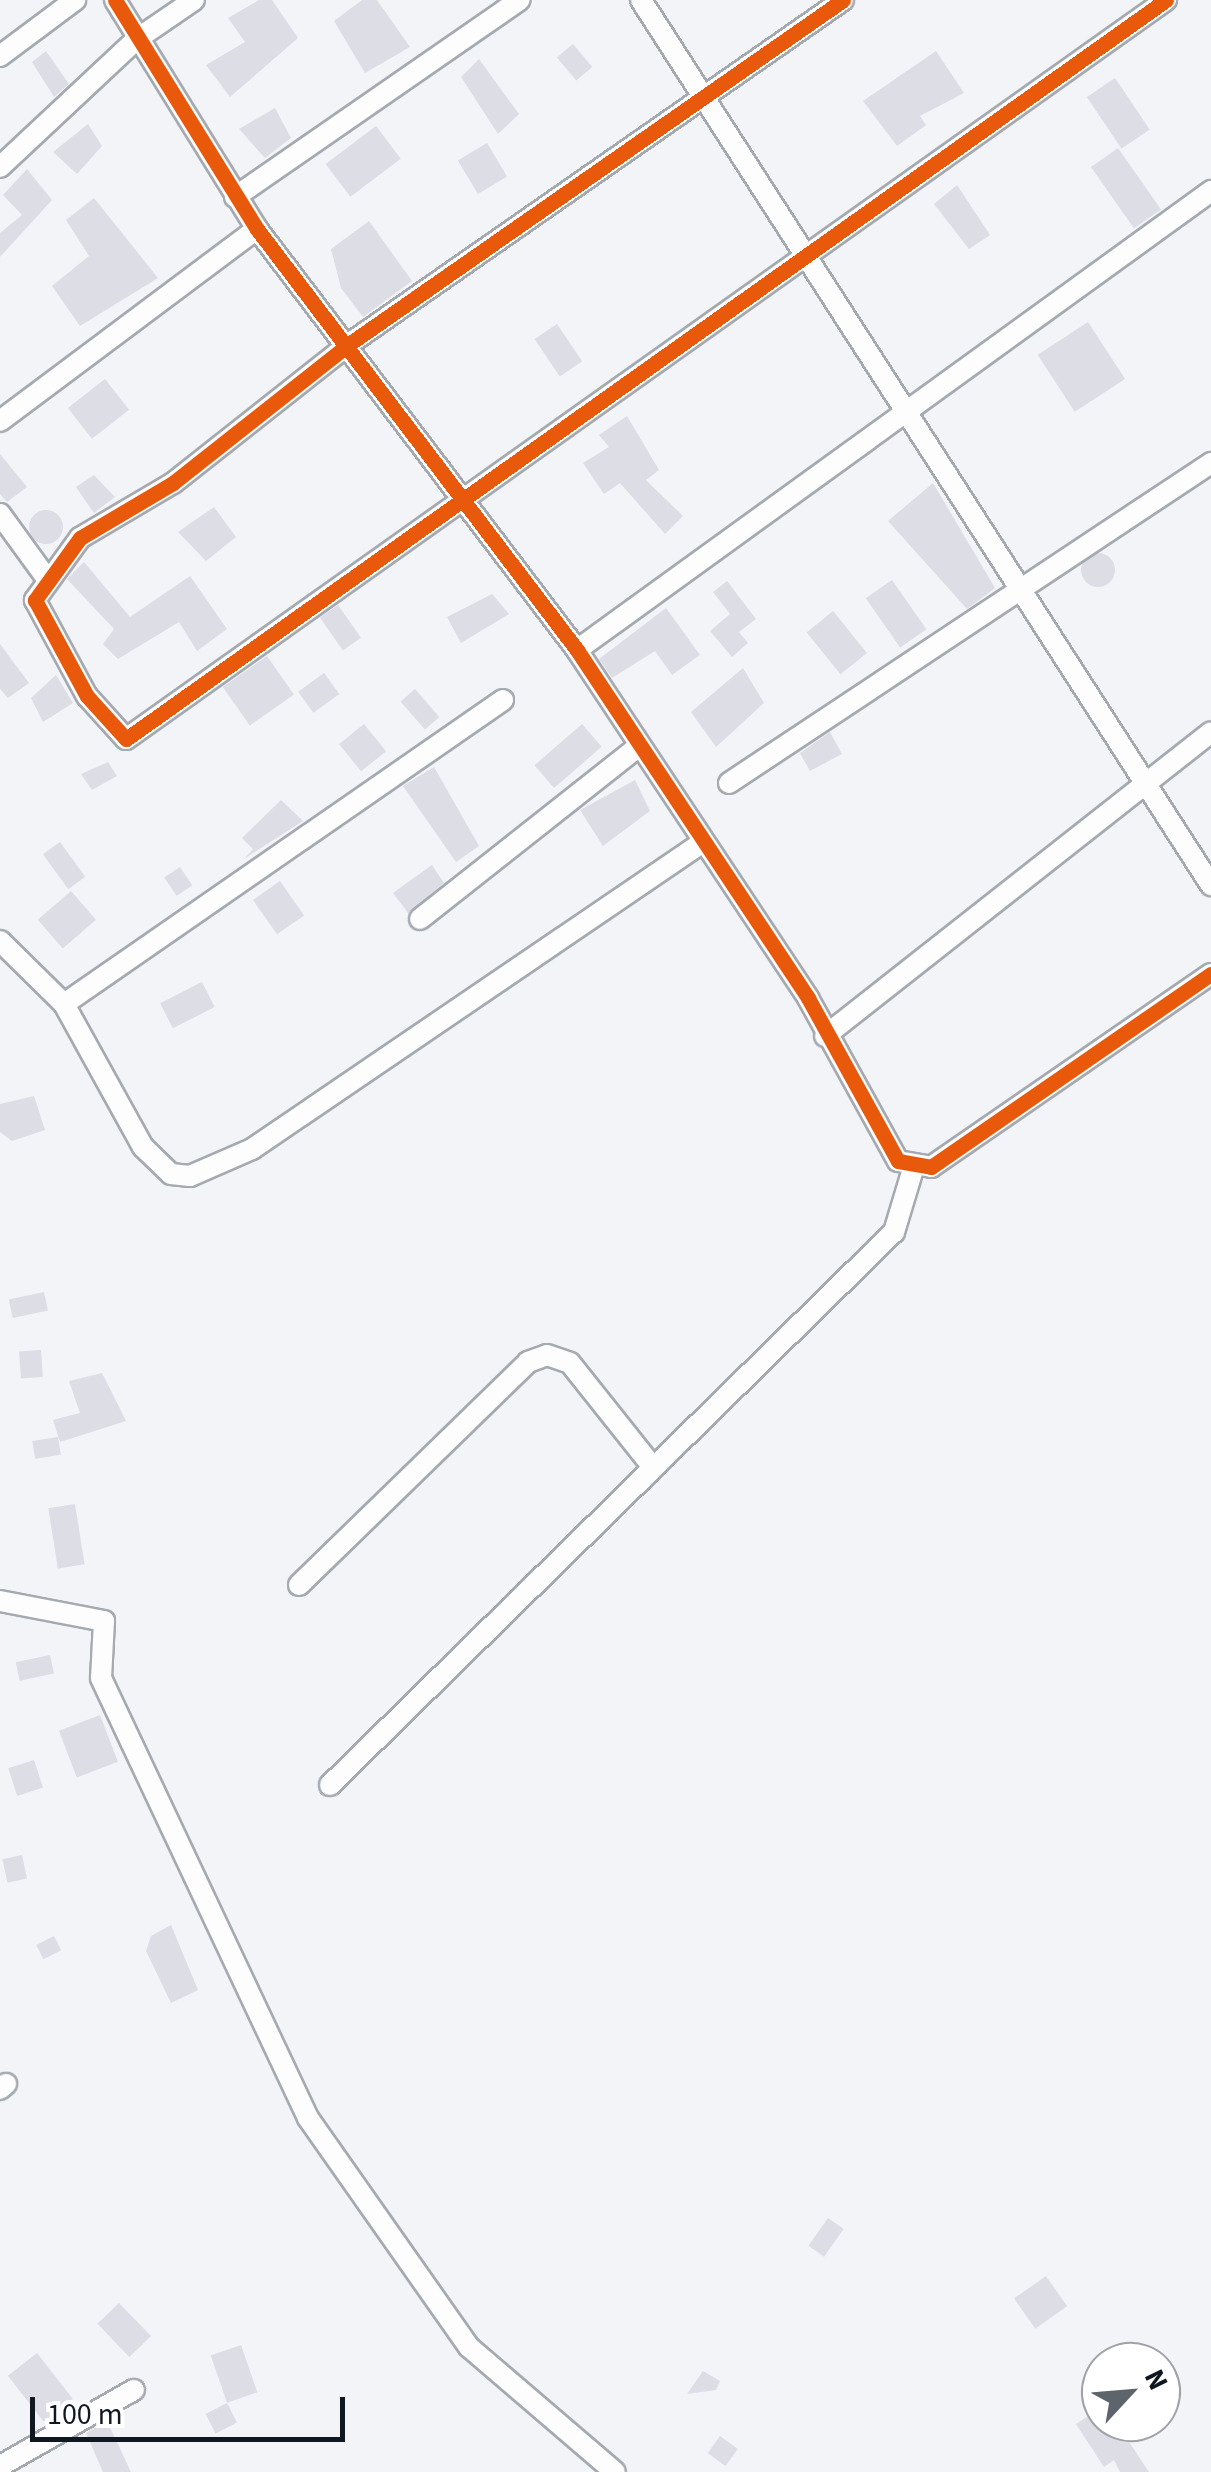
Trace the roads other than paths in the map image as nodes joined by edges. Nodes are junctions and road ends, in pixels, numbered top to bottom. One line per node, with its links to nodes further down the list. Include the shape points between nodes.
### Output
1 (75, 0): 9 (street)
2 (115, 0): 8 (street)
3 (194, 0): 8 (street)
4 (520, 0): 13 (street)
5 (641, 0): 10 (street)
6 (843, 0): 10 (street)
7 (1166, 0): 15 (street)
8 (137, 38): 11 (street); 13 (street)
9 (0, 56)
10 (710, 101): 15 (street); 16 (street)
11 (0, 168)
12 (1211, 192): 17 (street)
13 (236, 197): 14 (street)
14 (257, 229): 16 (street); 18 (street)
15 (810, 254): 17 (street); 20 (street)
16 (350, 344): 20 (street); 22 (street, via 173,483 80,538)
17 (908, 405): 23 (street); 24 (street)
18 (0, 421)
19 (1211, 463): 23 (street)
20 (462, 503): 22 (street, via 126,739 46,630 35,600); 24 (street)
21 (0, 514): 22 (street)
22 (45, 576)
23 (1029, 590): 28 (street); 29 (street)
24 (577, 650): 27 (street)
25 (503, 700): 35 (street)
26 (1211, 732): 29 (street)
27 (639, 746): 30 (street); 32 (street)
28 (729, 783)
29 (1148, 785): 31 (street); 36 (street)
30 (704, 842): 35 (street, via 252,1149 190,1176 172,1174 143,1147); 36 (street)
31 (1211, 886)
32 (420, 919)
33 (0, 941): 35 (street)
34 (1211, 974): 37 (street, via 932,1166)
35 (64, 1004)
36 (825, 1036): 37 (street, via 898,1160)
37 (913, 1169): 38 (street, via 894,1232)
38 (652, 1466): 39 (street, via 570,1363 546,1355 528,1362); 41 (street)
39 (298, 1585)
40 (0, 1601): 44 (street, via 104,1622 101,1678 308,2118 469,2347)
41 (330, 1785)
42 (134, 2390): 43 (street)
43 (0, 2466)
44 (615, 2472)

